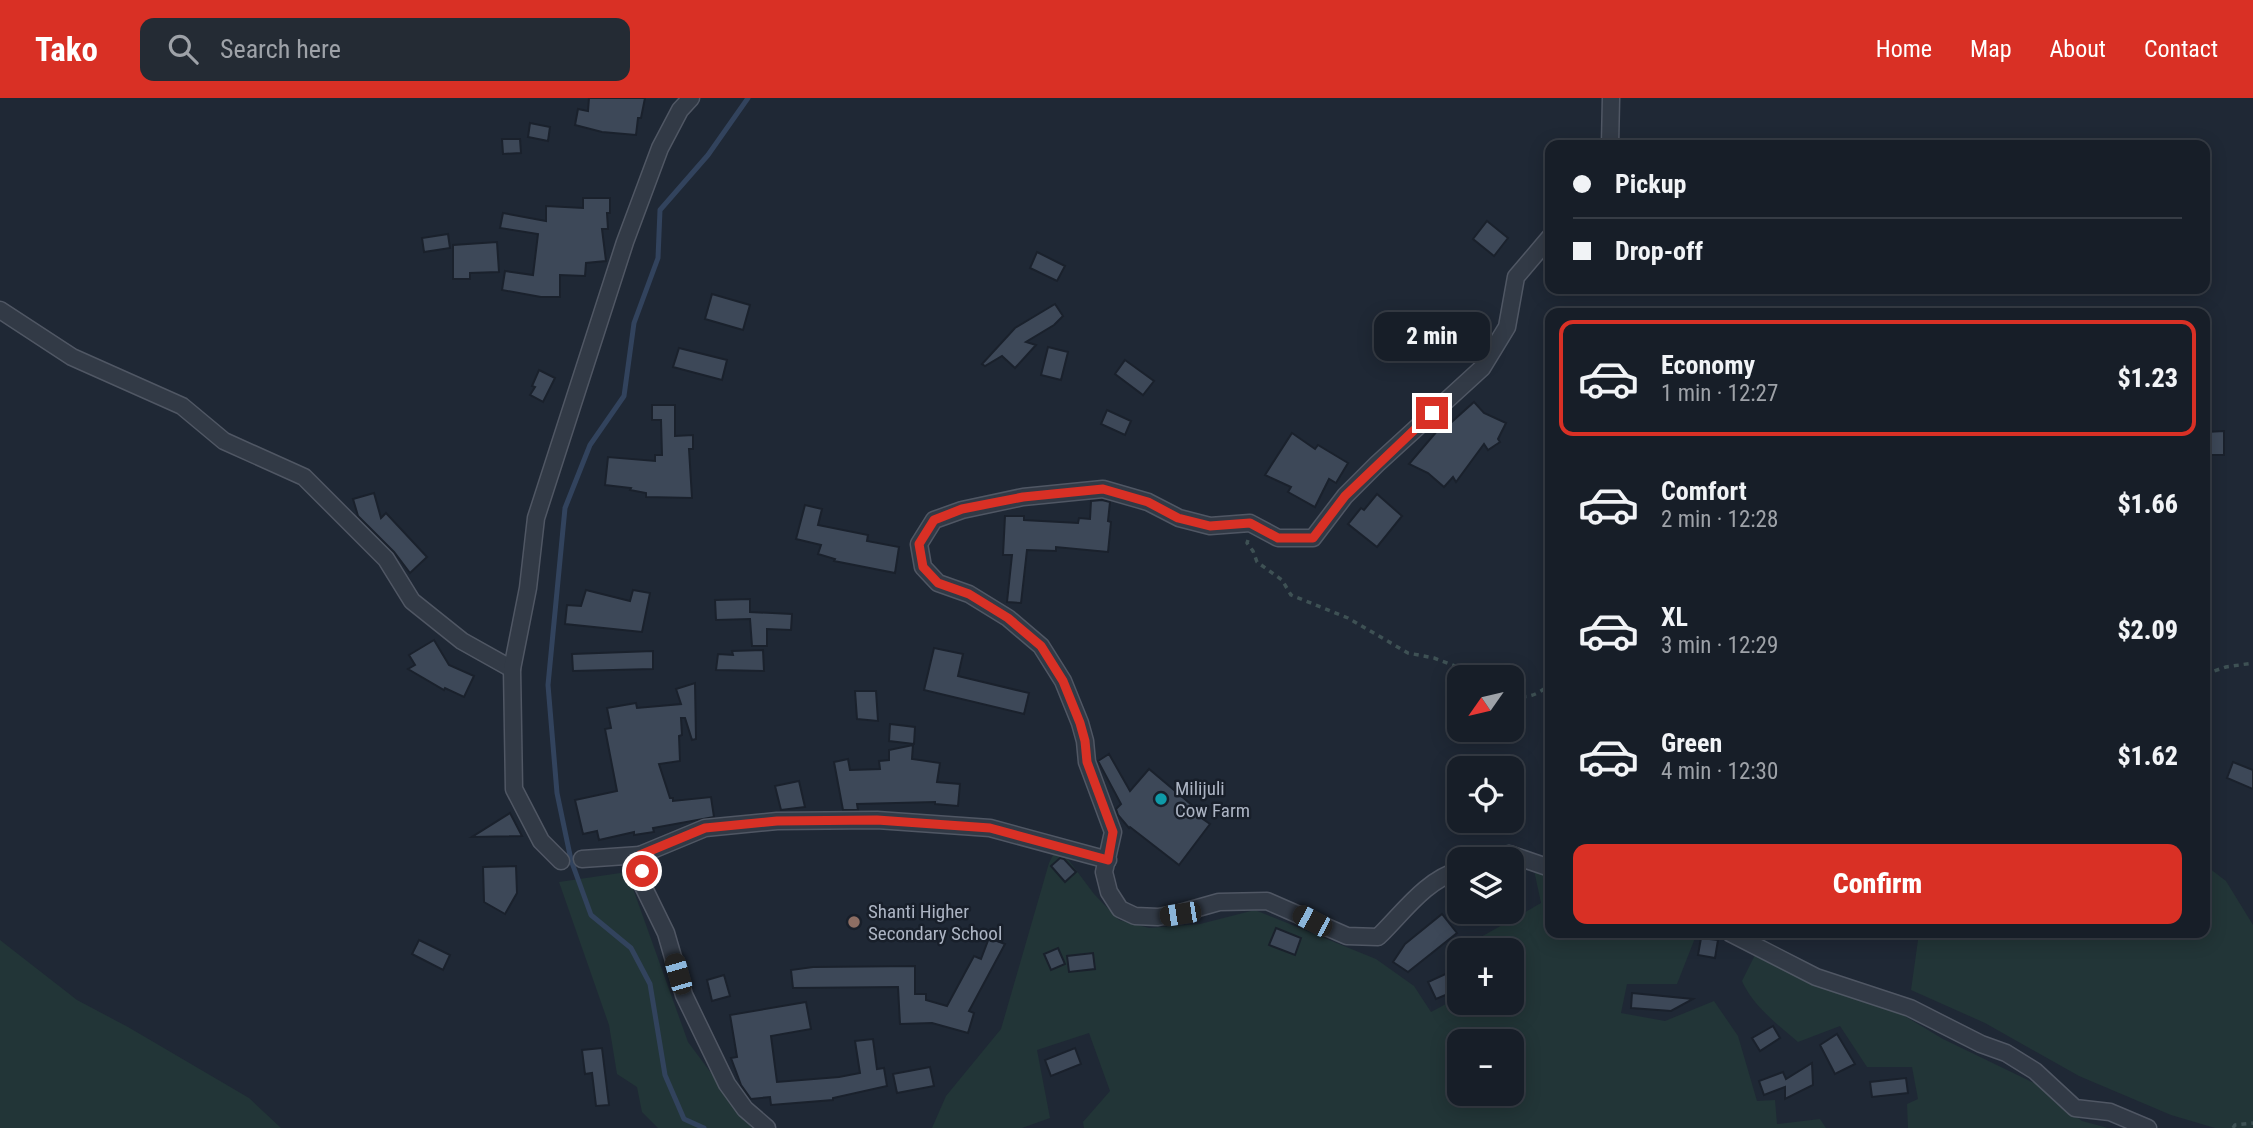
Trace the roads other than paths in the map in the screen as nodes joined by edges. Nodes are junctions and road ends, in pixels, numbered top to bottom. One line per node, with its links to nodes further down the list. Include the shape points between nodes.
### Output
1 (691, 98): 6 (street, via 660,148 625,242 536,518)
2 (1611, 98): 3 (street)
3 (1610, 140)
4 (1545, 243): 10 (street, via 1516,277 1507,327 1482,368 1345,496 1313,538 1278,538 1250,523 1210,526 1103,489 1023,497 962,509 934,520 919,544 923,567 938,583 969,594 1008,618 1041,646 1063,681 1113,832)
5 (0, 310): 6 (street, via 72,357 182,406 224,442 304,477 386,559 412,601 462,641)
6 (512, 670): 11 (street, via 514,789 541,841)
7 (640, 855): 8 (street); 10 (street, via 705,828 777,821 877,820 990,828); 15 (street, via 643,886 666,933 684,995 726,1084)
8 (582, 859)
9 (1524, 859): 12 (street)
10 (1108, 860): 13 (street, via 1104,872 1109,892 1120,909 1135,916 1180,914 1219,902 1267,901 1347,936 1378,937 1416,897)
11 (561, 861)
12 (1545, 866)
13 (1447, 873)
14 (1740, 938): 16 (street, via 1816,977 1910,1007 2006,1053 2035,1071 2076,1108 2110,1112)
15 (767, 1128)
16 (2148, 1128)

